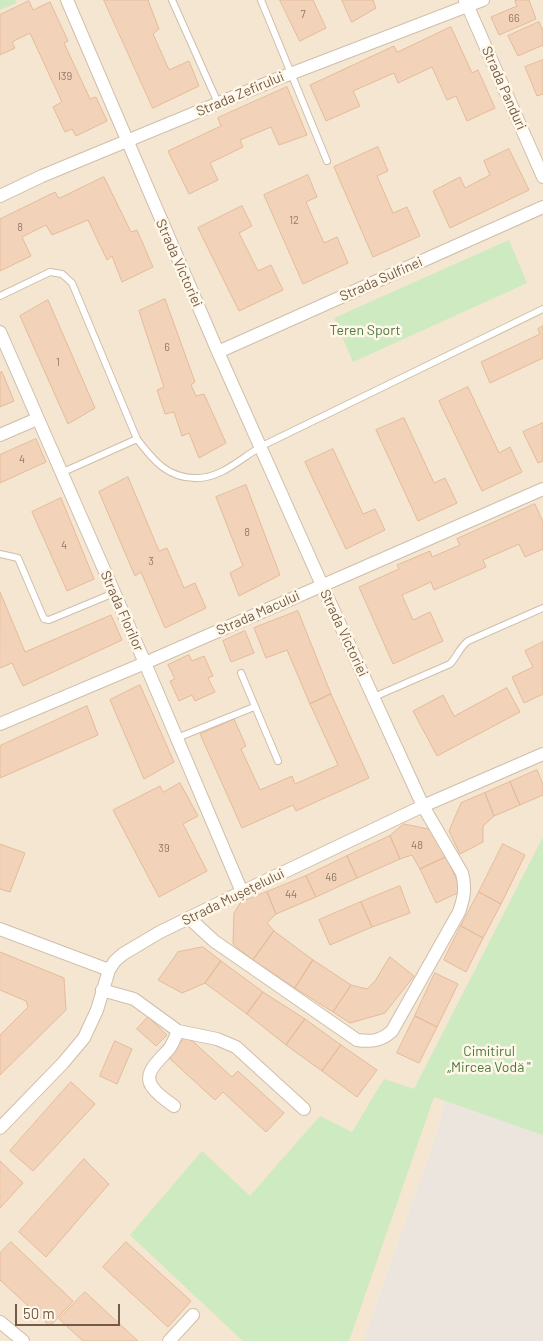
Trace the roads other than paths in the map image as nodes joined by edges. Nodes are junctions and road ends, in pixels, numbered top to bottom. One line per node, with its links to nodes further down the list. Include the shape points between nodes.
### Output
1 (67, 0): 8 (street, Strada Victoriei)
2 (172, 0): 7 (lane)
3 (261, 0): 6 (lane)
4 (483, 0): 5 (street, Strada Zefirului)
5 (467, 3): 6 (street, Strada Zefirului); 10 (street, Strada Panduri)
6 (290, 74): 7 (street, Strada Zefirului); 9 (lane)
7 (218, 104): 8 (street, Strada Zefirului)
8 (126, 142): 11 (street, Strada Zefirului); 16 (street, Strada Victoriei)
9 (327, 161)
10 (543, 177)
11 (0, 196)
12 (543, 206): 16 (street, Strada Sulfinei)
13 (0, 296): 19 (lane, via 50,272 62,274 72,283)
14 (543, 309): 20 (lane)
15 (0, 332): 17 (street, Strada Florilor)
16 (218, 352): 20 (street, Strada Victoriei)
17 (37, 419): 18 (street); 21 (street, Strada Florilor)
18 (0, 435)
19 (137, 439): 20 (lane, via 167,472 182,477 216,475); 21 (lane)
20 (261, 447): 24 (street, Strada Victoriei)
21 (61, 473): 25 (street, Strada Florilor)
22 (541, 492): 24 (street, Strada Macului)
23 (0, 554): 25 (lane, via 18,558 44,619 49,620)
24 (322, 585): 27 (street, Strada Macului); 29 (street, Strada Victoriei)
25 (114, 593): 27 (street, Strada Florilor)
26 (543, 608): 29 (lane, via 468,641 450,664)
27 (145, 664): 31 (street, Strada Macului); 32 (street, Strada Florilor)
28 (241, 673): 30 (lane)
29 (374, 697): 35 (street, Strada Victoriei)
30 (254, 707): 32 (lane); 34 (lane)
31 (0, 724)
32 (177, 738): 36 (street, Strada Florilor)
33 (543, 754): 35 (street, Strada Mușețelului)
34 (278, 761)
35 (423, 806): 36 (street, Strada Mușețelului); 37 (street, Strada Victoriei, via 462,873 464,898 392,1031 384,1038 371,1042 357,1040 214,941)
36 (242, 892): 37 (street, Strada Mușețelului)
37 (189, 918): 39 (street, Strada Mușețelului, via 123,954)
38 (0, 929): 39 (street)
39 (109, 970): 40 (street, Strada Mușețelului)
40 (102, 990): 41 (street, via 134,999); 44 (street, Strada Mușețelului, via 84,1038)
41 (178, 1031): 42 (street, via 149,1074 153,1088); 43 (street, via 236,1047)
42 (174, 1106)
43 (304, 1108)
44 (0, 1128)
45 (193, 1315): 48 (street)
46 (0, 1322): 47 (street)
47 (23, 1341)
48 (168, 1341)

